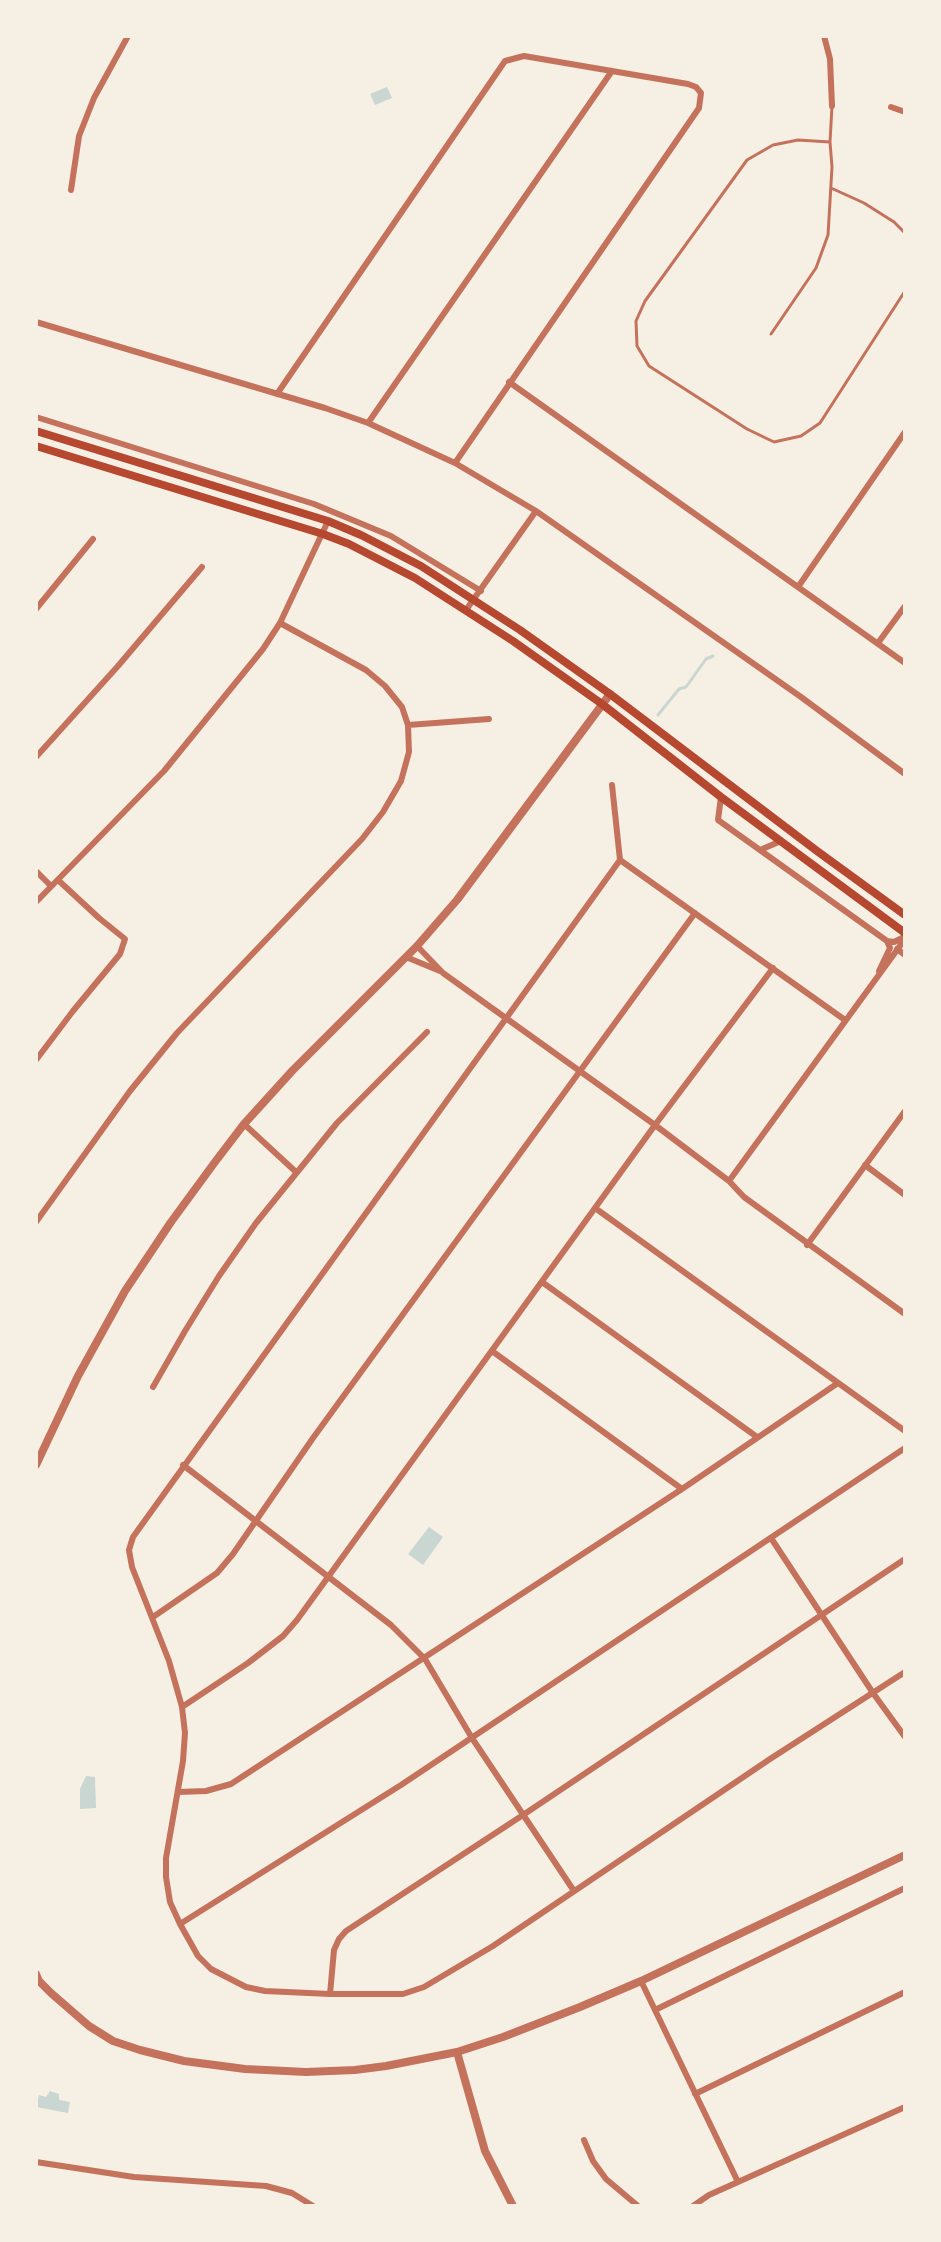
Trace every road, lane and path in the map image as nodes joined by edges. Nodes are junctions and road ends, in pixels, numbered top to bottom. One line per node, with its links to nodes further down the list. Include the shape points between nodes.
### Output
1 (128, 36): 9 (street, via 94,98 79,136)
2 (824, 36): 4 (street, via 830,59)
3 (612, 71): 14 (street, via 696,87 701,93 699,108); 15 (street, via 524,56 506,61); 17 (street)
4 (832, 106): 7 (lane)
5 (891, 107): 6 (street)
6 (905, 112)
7 (830, 142): 8 (lane); 11 (lane, via 798,140 773,145 747,159 645,302 636,321 637,346 649,366 774,442 801,436 820,423)
8 (831, 188): 10 (lane, via 874,209); 13 (lane, via 828,235 816,268)
9 (71, 190)
10 (905, 233)
11 (905, 291)
12 (36, 322): 15 (street)
13 (771, 334)
14 (510, 382): 21 (street); 27 (street)
15 (277, 394): 17 (street)
16 (36, 417): 28 (street, via 314,504 391,536)
17 (368, 423): 21 (street)
18 (36, 431): 23 (main road)
19 (905, 432): 27 (street)
20 (36, 446): 24 (main road)
21 (455, 463): 22 (street)
22 (536, 511): 28 (street); 41 (street)
23 (328, 522): 24 (street); 29 (main road, via 422,566)
24 (323, 534): 32 (main road, via 415,578); 33 (street)
25 (93, 539): 31 (street)
26 (202, 567): 40 (street)
27 (798, 587): 34 (street)
28 (481, 591): 29 (street)
29 (474, 600): 32 (street); 36 (main road)
30 (905, 606): 34 (street)
31 (36, 609)
32 (466, 610): 37 (main road)
33 (280, 623): 39 (street, via 372,675 402,707); 48 (street, via 164,771)
34 (878, 643): 35 (street)
35 (905, 663)
36 (610, 693): 37 (street); 52 (main road)
37 (602, 704): 43 (main road); 55 (street, via 479,873)
38 (489, 719): 39 (street)
39 (408, 725): 75 (street, via 409,752 401,781 383,812 362,839 177,1033)
40 (36, 757)
41 (905, 774)
42 (612, 785): 46 (street)
43 (721, 797): 44 (main road); 45 (street, via 718,820)
44 (781, 842): 45 (street); 53 (main road)
45 (760, 850): 54 (street)
46 (620, 860): 51 (street); 62 (street)
47 (36, 871): 49 (street)
48 (58, 880): 49 (street); 65 (street, via 126,939 120,954)
49 (51, 886): 50 (street)
50 (36, 902)
51 (694, 913): 59 (street); 66 (street)
52 (905, 915)
53 (905, 936): 54 (street); 56 (street)
54 (887, 941): 61 (street, via 890,948)
55 (417, 946): 58 (street); 60 (street)
56 (897, 949): 57 (street); 61 (street)
57 (905, 955)
58 (405, 957): 60 (street); 68 (street)
59 (773, 968): 63 (street); 69 (street)
60 (443, 973): 62 (street)
61 (877, 977): 63 (street)
62 (506, 1018): 66 (street); 86 (street)
63 (845, 1020): 72 (street)
64 (426, 1032): 71 (street)
65 (36, 1059)
66 (580, 1071): 69 (street); 88 (street)
67 (905, 1111): 70 (street)
68 (244, 1124): 71 (street); 85 (street, via 125,1292 78,1376)
69 (655, 1125): 72 (street); 74 (street)
70 (865, 1165): 73 (street); 76 (street)
71 (296, 1172): 81 (street, via 219,1276)
72 (729, 1180): 76 (street, via 744,1197)
73 (905, 1195)
74 (595, 1208): 77 (street); 80 (street)
75 (36, 1222)
76 (807, 1245): 78 (street)
77 (542, 1282): 79 (street); 83 (street)
78 (905, 1314)
79 (492, 1351): 87 (street); 91 (street)
80 (838, 1383): 82 (street); 83 (street)
81 (153, 1387)
82 (905, 1431)
83 (757, 1437): 87 (street)
84 (905, 1448): 89 (street)
85 (36, 1465)
86 (183, 1465): 88 (street); 93 (street, via 133,1537 129,1550)
87 (682, 1489): 94 (street)
88 (256, 1521): 91 (street); 93 (street, via 217,1573)
89 (771, 1538): 92 (street); 99 (street)
90 (905, 1559): 92 (street)
91 (329, 1577): 94 (street, via 391,1624); 97 (street, via 283,1636)
92 (821, 1615): 96 (street); 101 (street)
93 (153, 1617): 97 (street)
94 (425, 1659): 99 (street); 100 (street, via 231,1784 206,1791)
95 (905, 1672): 96 (street)
96 (873, 1694): 98 (street); 104 (street)
97 (182, 1707): 100 (street, via 185,1733)
98 (905, 1737)
99 (472, 1738): 101 (street); 105 (street)
100 (178, 1792): 105 (street, via 166,1868 170,1902)
101 (523, 1815): 104 (street); 109 (street, via 346,1931 334,1950)
102 (905, 1855): 107 (street)
103 (905, 1888): 110 (street)
104 (574, 1892): 109 (street, via 424,1987 403,1994)
105 (180, 1924): 109 (street, via 198,1956 211,1969 246,1987)
106 (37, 1979): 111 (street, via 101,2034 127,2046 184,2061 316,2072 386,2066)
107 (641, 1981): 110 (street); 111 (street)
108 (905, 1992): 112 (street)
109 (330, 1994)
110 (655, 2010): 112 (street)
111 (457, 2052): 118 (street, via 485,2151)
112 (695, 2094): 116 (street)
113 (905, 2107): 116 (street)
114 (584, 2140): 119 (street, via 606,2179)
115 (36, 2162): 117 (street, via 134,2176 266,2186 292,2193)
116 (738, 2182): 120 (street)
117 (313, 2206)
118 (513, 2206)
119 (638, 2206)
120 (693, 2206)

